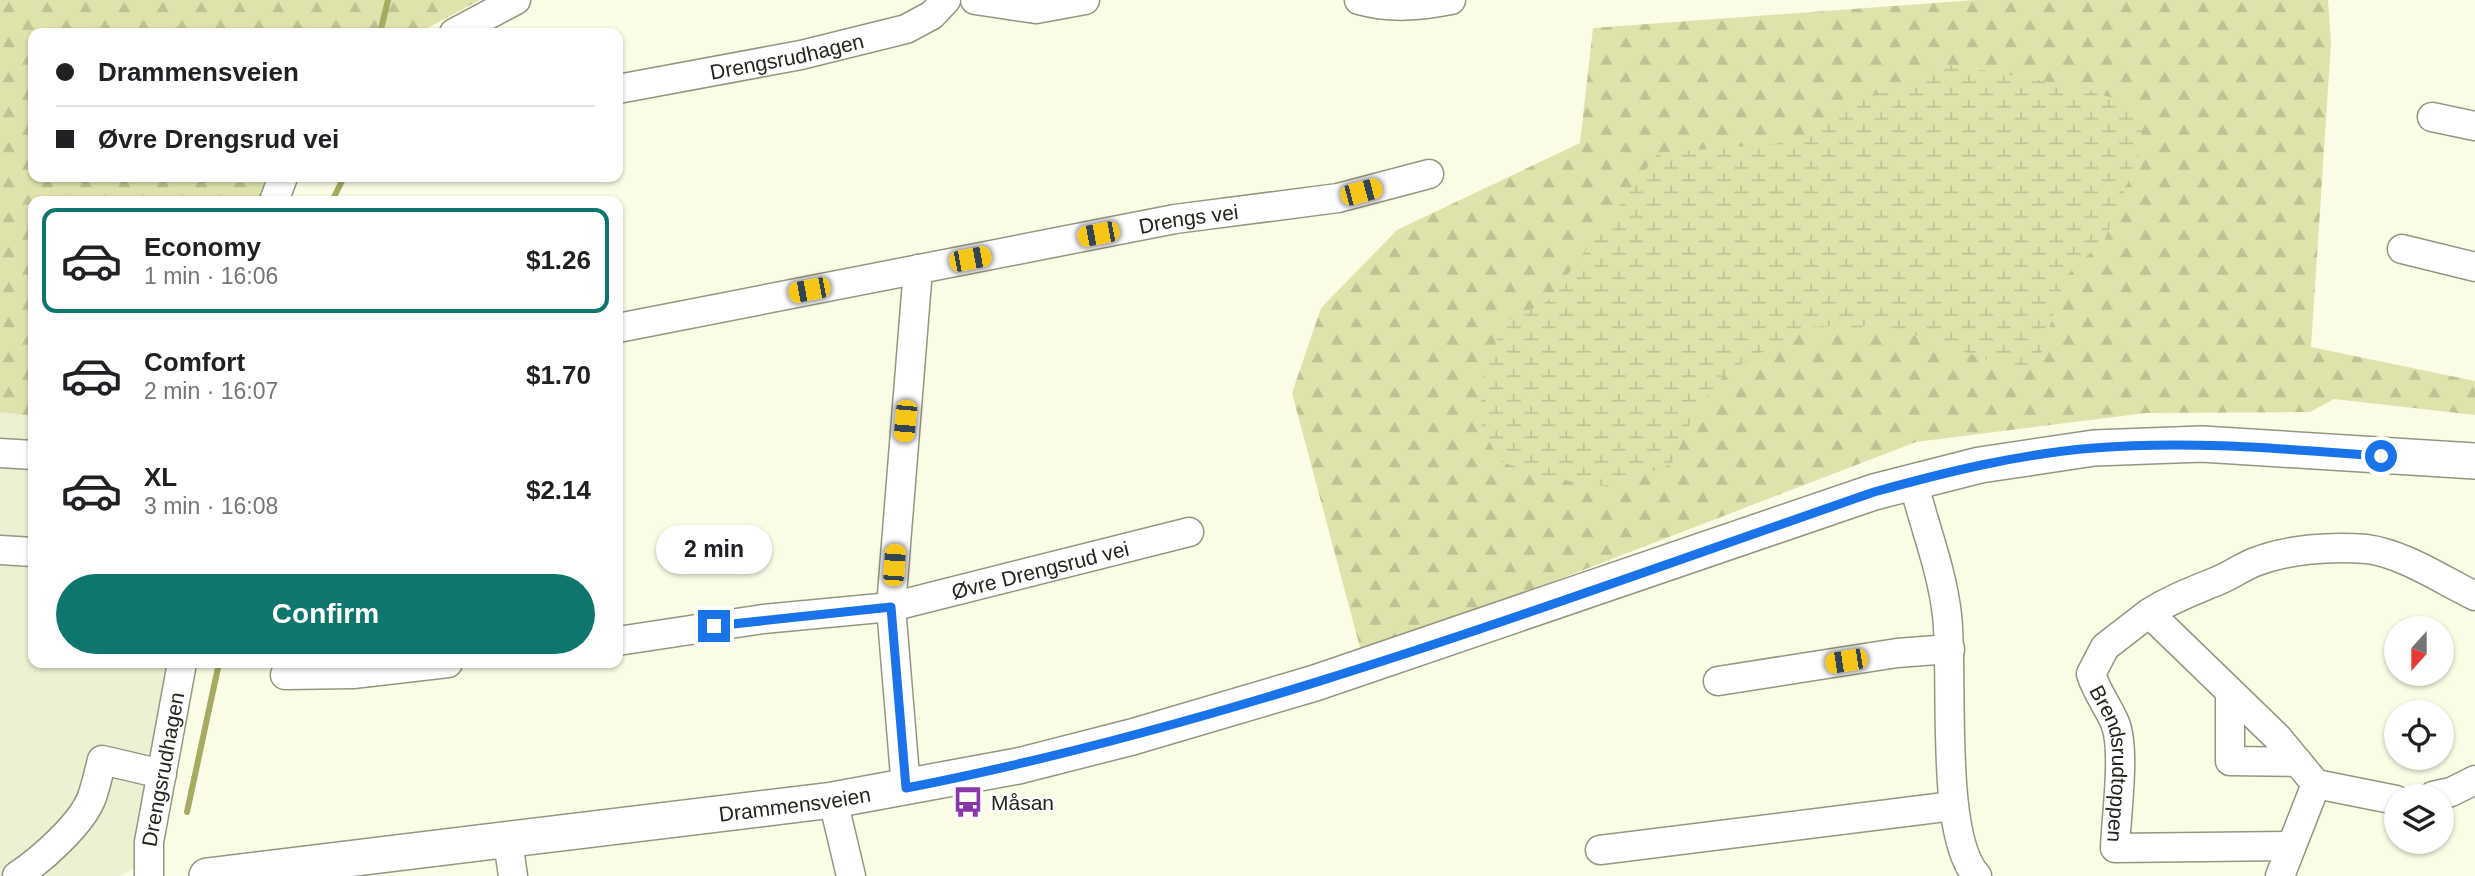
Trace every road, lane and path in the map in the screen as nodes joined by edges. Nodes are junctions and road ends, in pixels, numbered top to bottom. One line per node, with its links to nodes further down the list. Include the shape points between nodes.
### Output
1 (516, 0): 7 (street)
2 (946, 0): 8 (street, Drengsrudhagen, via 932,15 906,29 801,55)
3 (975, 0): 4 (street, via 1036,9)
4 (1085, 0)
5 (1359, 0): 6 (street, via 1412,8)
6 (1451, 0)
7 (463, 28)
8 (623, 88)
9 (2432, 117): 10 (street)
10 (2475, 126)
11 (1429, 174): 14 (street, Drengs vei, via 1338,198 1175,219)
12 (2402, 249): 13 (street)
13 (2475, 267)
14 (918, 269): 15 (street, Drengs vei); 24 (street)
15 (623, 327)
16 (0, 453): 17 (street)
17 (28, 455)
18 (2475, 461): 19 (main road, Drammensveien, via 2202,444 2145,446 2043,454)
19 (1913, 481): 27 (street, via 1947,612); 37 (main road, Drammensveien, via 1222,712 1018,766)
20 (1189, 532): 24 (street, Øvre Drengsrud vei)
21 (0, 550): 22 (street)
22 (28, 552)
23 (2475, 596): 25 (street, Brendsrudtoppen, via 2369,549 2333,549 2255,562)
24 (891, 607): 26 (street, Øvre Drengsrud vei); 37 (street)
25 (2149, 613): 32 (street); 43 (street, Brendsrudtoppen, via 2105,647 2091,674 2115,723 2119,747 2115,848)
26 (623, 639)
27 (1950, 649): 31 (street); 41 (street)
28 (181, 668): 34 (street, Drengsrudhagen)
29 (405, 668): 30 (street)
30 (285, 675)
31 (1718, 681)
32 (2230, 692): 33 (street); 33 (street, via 2230,761)
33 (2298, 762): 36 (street)
34 (162, 774): 46 (street, via 102,760 91,799 78,818 38,862); 47 (street, Drengsrudhagen, via 149,842)
35 (2475, 780): 38 (street)
36 (2316, 784): 39 (street); 43 (street)
37 (906, 788): 40 (main road, Drammensveien)
38 (2454, 790)
39 (2384, 798)
40 (833, 800): 42 (main road, Drammensveien); 50 (street)
41 (1953, 806): 44 (street); 51 (street, via 1959,847)
42 (508, 841): 45 (main road, Drammensveien); 49 (street)
43 (2291, 846): 52 (street)
44 (1600, 850)
45 (273, 872): 48 (main road, Drammensveien)
46 (17, 876)
47 (149, 876)
48 (207, 876)
49 (513, 876)
50 (851, 876)
51 (1977, 876)
52 (2280, 876)

